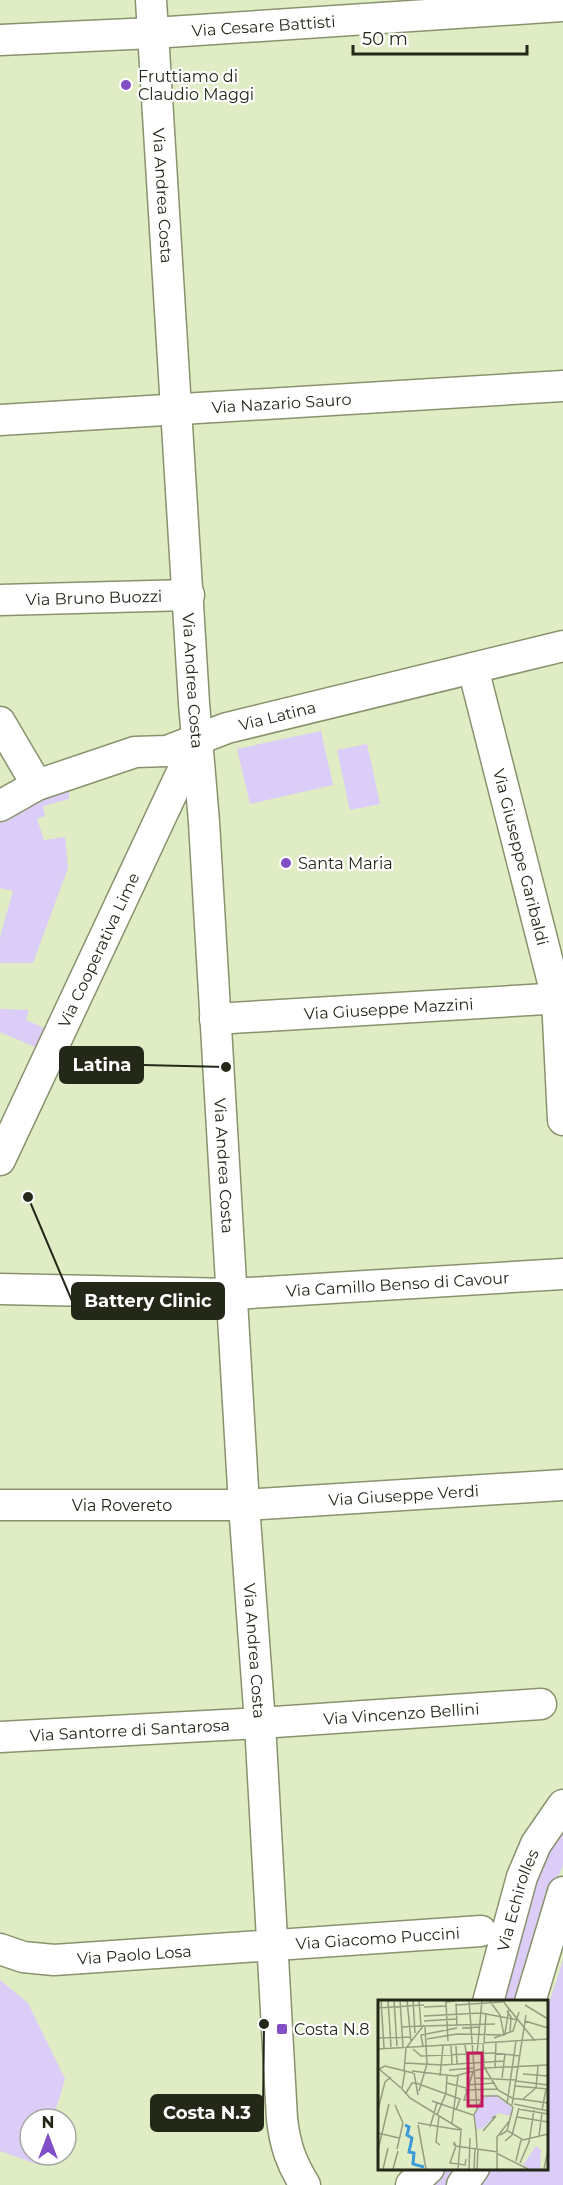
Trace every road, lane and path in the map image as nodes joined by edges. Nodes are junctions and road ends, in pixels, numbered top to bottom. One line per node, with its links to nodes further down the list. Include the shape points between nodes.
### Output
1 (151, 0): 4 (street, Via Andrea Costa)
2 (563, 6): 3 (street, Via Cesare Battisti)
3 (352, 10): 4 (street, Via Cesare Battisti)
4 (153, 33): 5 (street, Via Cesare Battisti); 7 (street, Via Andrea Costa)
5 (0, 40)
6 (563, 386): 7 (street, Via Nazario Sauro)
7 (175, 410): 8 (street, Via Nazario Sauro); 9 (street, Via Andrea Costa)
8 (0, 420)
9 (189, 595): 10 (street, Via Bruno Buozzi); 14 (street, Via Andrea Costa)
10 (0, 600)
11 (563, 646): 12 (street, Via Latina)
12 (473, 668): 14 (street, Via Latina, via 227,728); 17 (street, Via Giuseppe Garibaldi)
13 (0, 722): 15 (street)
14 (198, 740): 15 (street, Via Latina, via 167,752 135,752); 18 (street, Via Andrea Costa); 20 (street, Via Cooperativa Lime)
15 (37, 785): 16 (street, Via Latina)
16 (0, 806)
17 (560, 998): 18 (street, Via Giuseppe Mazzini); 19 (street, Via Giuseppe Garibaldi)
18 (215, 1019): 23 (street, Via Andrea Costa)
19 (563, 1120)
20 (0, 1160)
21 (563, 1274): 23 (street, Via Camillo Benso di Cavour)
22 (0, 1289): 23 (street, Via Camillo Benso di Cavour)
23 (232, 1294): 26 (street, Via Andrea Costa)
24 (563, 1485): 26 (street, Via Giuseppe Verdi)
25 (0, 1505): 26 (street, Via Rovereto)
26 (244, 1505): 28 (street, Via Andrea Costa)
27 (541, 1704): 28 (street, Via Vincenzo Bellini)
28 (260, 1723): 29 (street, Via Santorre di Santarosa); 33 (street, Via Andrea Costa)
29 (0, 1737)
30 (563, 1805): 35 (street, Via Echirolles, via 536,1844 522,1877)
31 (563, 1892): 36 (street)
32 (481, 1931): 33 (street, Via Giacomo Puccini)
33 (272, 1946): 34 (street, Via Paolo Losa, via 54,1960 23,1957); 39 (street, Via Andrea Costa, via 284,2134 288,2153)
34 (0, 1949)
35 (489, 2000)
36 (531, 2000)
37 (428, 2170): 40 (street)
38 (473, 2170): 41 (street)
39 (305, 2185)
40 (411, 2185)
41 (462, 2185)

